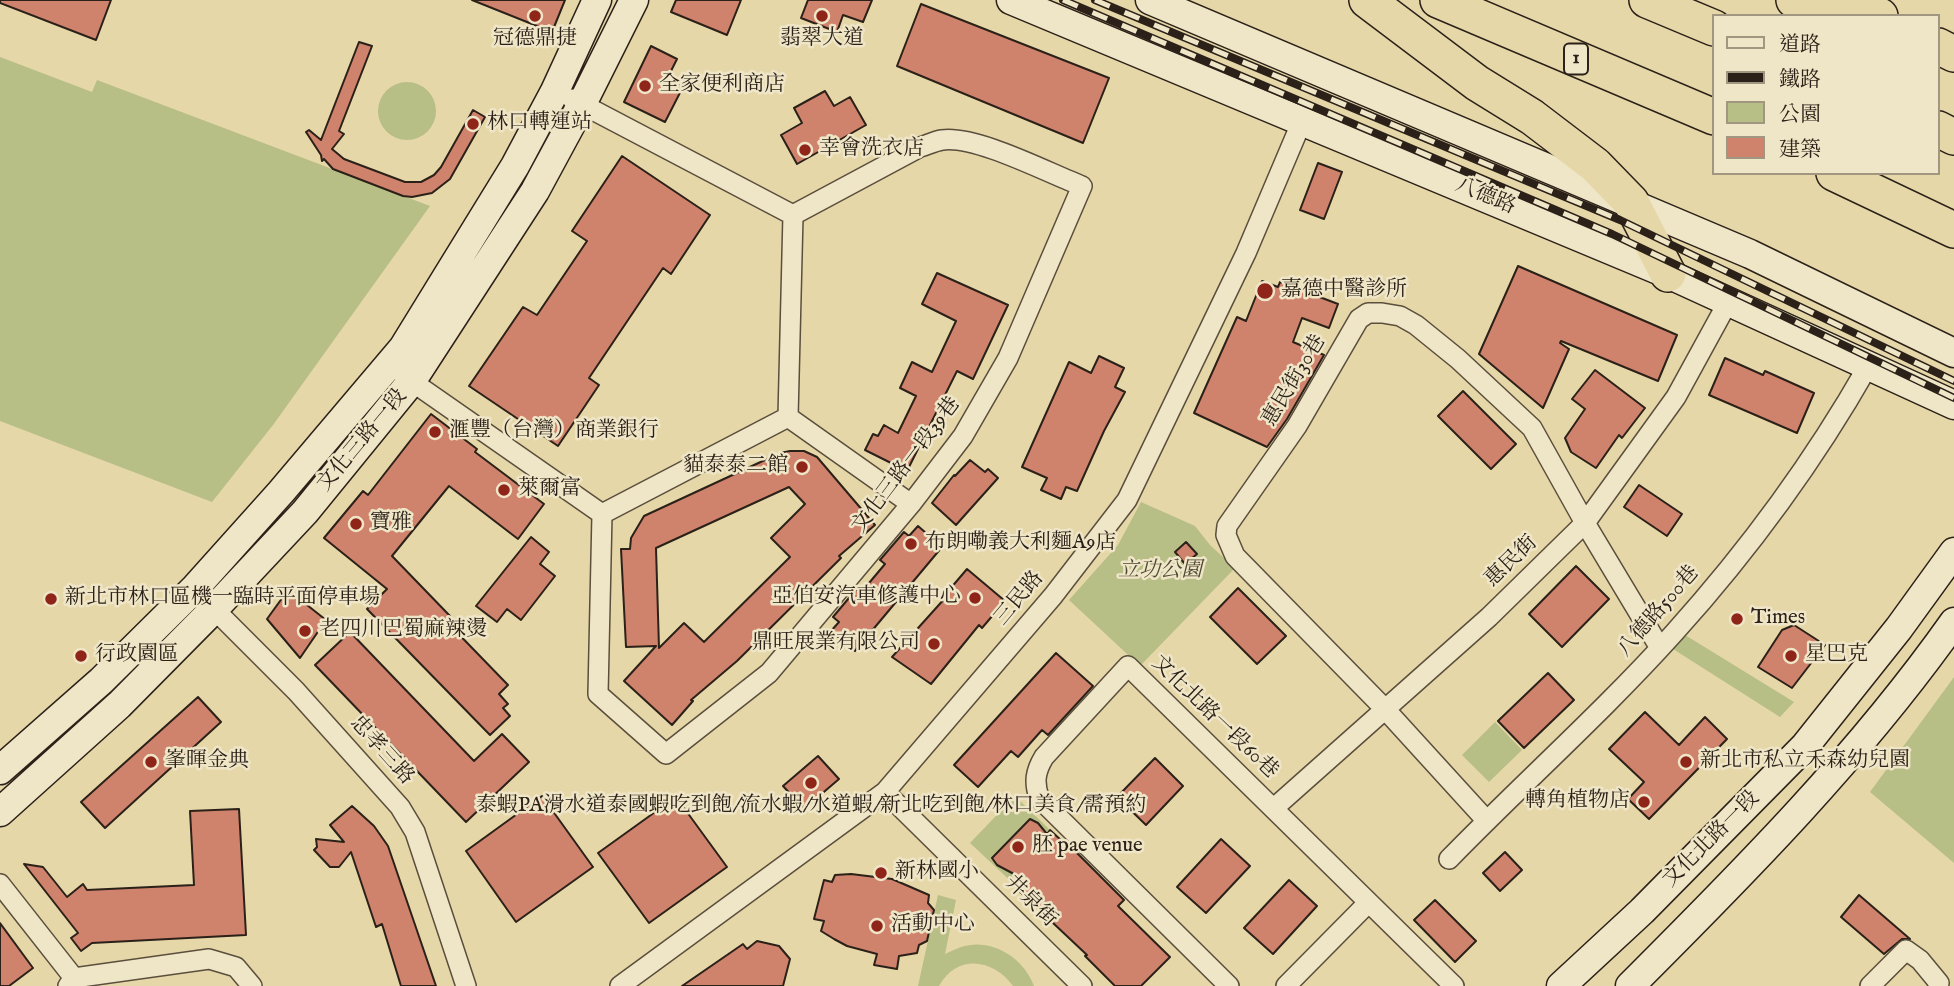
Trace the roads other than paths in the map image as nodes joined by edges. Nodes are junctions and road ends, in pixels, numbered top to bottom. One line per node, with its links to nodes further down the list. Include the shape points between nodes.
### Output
1 (597, 0): 15 (street, 文化三路一段)
2 (634, 0): 16 (street, 文化三路一段)
3 (1011, 0): 18 (street, 八德路)
4 (1150, 0): 20 (street)
5 (1367, 0): 20 (highway, via 1595,165)
6 (1438, 0): 17 (highway, 1)
7 (1647, 0): 14 (highway)
8 (1665, 0): 13 (highway)
9 (1794, 0): 11 (highway)
10 (1849, 0): 12 (highway)
11 (1824, 14)
12 (1876, 14)
13 (1713, 23)
14 (1713, 28)
15 (555, 91): 16 (street); 28 (street, 文化三路一段, via 515,166)
16 (582, 104): 21 (street); 30 (street, 文化三路一段, via 535,191)
17 (1713, 117)
18 (1302, 121): 23 (street, 八德路); 43 (street, 三民路, via 1246,253 1127,499 1053,597)
19 (1838, 175): 22 (highway)
20 (1631, 202): 23 (highway); 25 (street)
21 (793, 215): 32 (street); 33 (street, 文化三路一段39巷, via 920,147 942,140 991,149 1082,187 1008,358 963,436)
22 (1954, 230)
23 (1668, 274): 24 (street, 八德路)
24 (1728, 302): 29 (street, 八德路); 35 (street, 惠民街, via 1676,397)
25 (1897, 326): 26 (street); 27 (street)
26 (1954, 336)
27 (1954, 354)
28 (389, 364): 30 (street); 37 (street, 文化三路一段)
29 (1868, 366): 31 (street, 八德路); 40 (street, 八德路500巷, via 1756,534)
30 (411, 383): 34 (street); 38 (street, 文化三路一段, via 304,512)
31 (1954, 405)
32 (788, 417): 33 (street); 34 (street)
33 (911, 505): 34 (street, 文化三路一段39巷, via 769,673 666,754 598,695)
34 (602, 514)
35 (1585, 523): 40 (street, 惠民街30巷); 41 (street, 惠民街, via 1489,617); 41 (street, 惠民街30巷, via 1532,428 1458,359 1400,316 1368,313 1359,320 1297,426 1227,526 1226,535 1235,556)
36 (1954, 552): 58 (street, 文化北路一段, via 1805,746)
37 (194, 589): 38 (street, 忠孝三路); 42 (street, 文化三路一段, via 101,681)
38 (214, 609): 45 (street, 文化三路一段, via 119,705); 52 (street, 忠孝三路, via 296,691 400,807 415,832)
39 (1954, 622): 59 (street, 文化北路一段, via 1913,680 1834,775)
40 (1660, 648): 46 (street, 八德路500巷)
41 (1384, 708): 44 (street, 惠民街); 46 (street, 惠民街30巷)
42 (0, 770)
43 (885, 792): 53 (street, 三民路); 54 (street, 井泉街)
44 (1274, 808): 49 (street, 文化北路一段60巷); 55 (street, 文化北路一段60巷, via 1128,666 1038,768 1039,798)
45 (0, 812)
46 (1487, 821): 47 (street, 八德路500巷)
47 (1449, 859)
48 (0, 884): 50 (street)
49 (1368, 903): 56 (street); 57 (street, 文化北路一段60巷)
50 (71, 982): 51 (street, via 209,959 236,967)
51 (252, 986)
52 (466, 986)
53 (620, 986)
54 (1082, 986)
55 (1229, 986)
56 (1286, 986)
57 (1454, 986)
58 (1561, 986)
59 (1630, 986)
60 (1870, 986): 61 (street, via 1906,950 1920,960)
61 (1938, 986)

